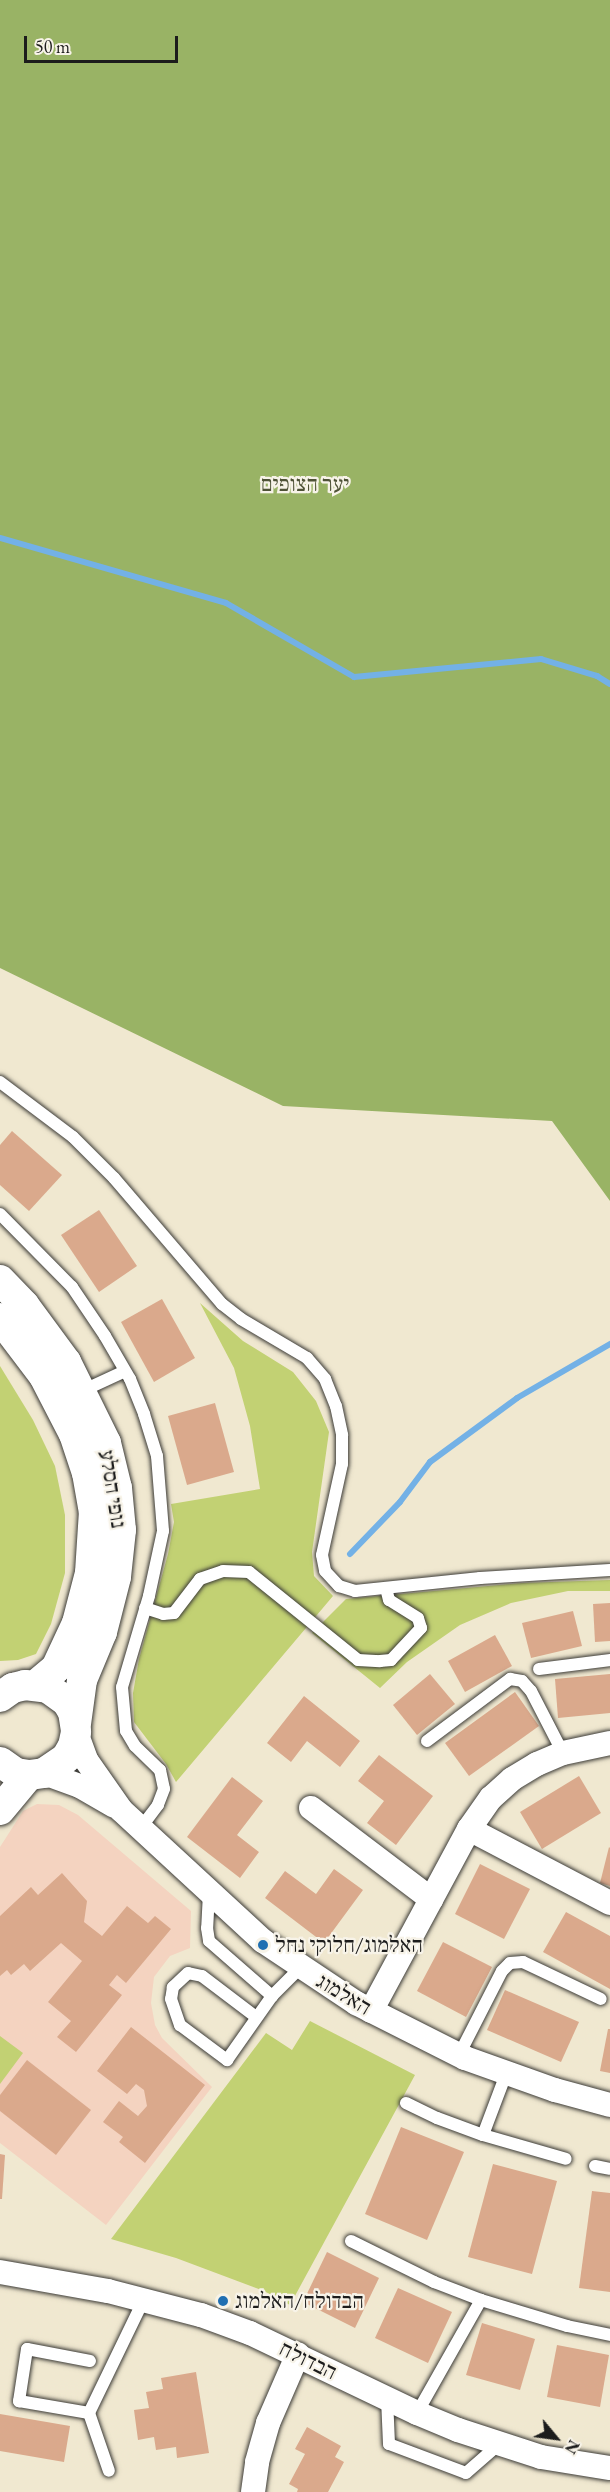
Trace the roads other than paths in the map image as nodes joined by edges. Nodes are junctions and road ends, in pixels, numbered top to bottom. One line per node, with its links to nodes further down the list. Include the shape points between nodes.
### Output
1 (0, 1082): 8 (lane, via 73,1137 114,1178 222,1304 308,1358 326,1379 342,1435 342,1464 322,1555 325,1571 339,1586 355,1591)
2 (0, 1214): 5 (lane, via 72,1287)
3 (0, 1280): 6 (street, נופי הסלע, via 24,1305)
4 (0, 1318): 12 (street, נופי הסלע, via 44,1376 74,1434 94,1511 90,1573 77,1623 56,1668)
5 (125, 1371): 6 (lane); 9 (lane, via 157,1456 161,1489 163,1531)
6 (82, 1391): 13 (street, נופי הסלע, via 106,1443 117,1488 121,1530 110,1606 82,1680)
7 (610, 1570): 8 (lane)
8 (386, 1588): 9 (lane, via 389,1600 418,1618 421,1628 391,1660 380,1661 358,1660 249,1572 223,1571 200,1579 174,1613)
9 (145, 1608): 22 (lane, via 122,1687 123,1711 126,1731 135,1746 160,1770 164,1789 158,1805)
10 (610, 1660): 11 (lane)
11 (539, 1669)
12 (15, 1687): 13 (street, via 48,1688 67,1702)
13 (76, 1728): 18 (street, נופי הסלע, via 66,1758 56,1767); 21 (street, האלמוג, via 87,1760)
14 (428, 1741): 16 (lane, via 510,1679 522,1681 531,1691)
15 (610, 1743): 16 (street)
16 (563, 1753): 23 (street, via 512,1779 491,1798)
17 (0, 1762): 18 (street, via 16,1773)
18 (36, 1774): 20 (street); 21 (street, האלמוג, via 80,1785)
19 (311, 1808): 25 (street)
20 (0, 1810)
21 (121, 1810): 22 (street, האלמוג)
22 (140, 1829): 24 (street, האלמוג)
23 (469, 1829): 25 (street); 26 (street)
24 (209, 1893): 27 (street, האלמוג, via 263,1941); 28 (lane, via 208,1941)
25 (431, 1899): 30 (street)
26 (610, 1903)
27 (301, 1967): 28 (lane); 30 (street, האלמוג)
28 (272, 1996): 31 (lane)
29 (601, 1999): 32 (lane, via 523,1962 510,1963 502,1971)
30 (371, 2011): 32 (street, האלמוג)
31 (256, 2017): 31 (lane, via 226,2060 180,2025 171,1998 173,1987 188,1973 202,1976)
32 (459, 2055): 33 (street, האלמוג)
33 (506, 2074): 35 (street, האלמוג); 36 (lane)
34 (406, 2103): 36 (lane)
35 (610, 2105)
36 (483, 2135): 37 (lane)
37 (566, 2159)
38 (595, 2166): 39 (lane)
39 (610, 2169)
40 (351, 2241): 43 (lane)
41 (0, 2272): 42 (street, הבדולח)
42 (144, 2299): 45 (street, הבדולח, via 201,2315); 48 (lane)
43 (481, 2301): 44 (lane); 49 (lane)
44 (610, 2335)
45 (298, 2354): 47 (street, הבדולח); 53 (street, via 268,2423)
46 (90, 2361): 48 (lane, via 27,2349 19,2401)
47 (387, 2398): 49 (street, הבדולח); 50 (lane, via 389,2444 466,2473)
48 (89, 2413): 52 (lane)
49 (417, 2414): 50 (street, הבדולח)
50 (498, 2445): 51 (street, הבדולח, via 541,2457)
51 (610, 2468)
52 (109, 2471)
53 (253, 2492)

